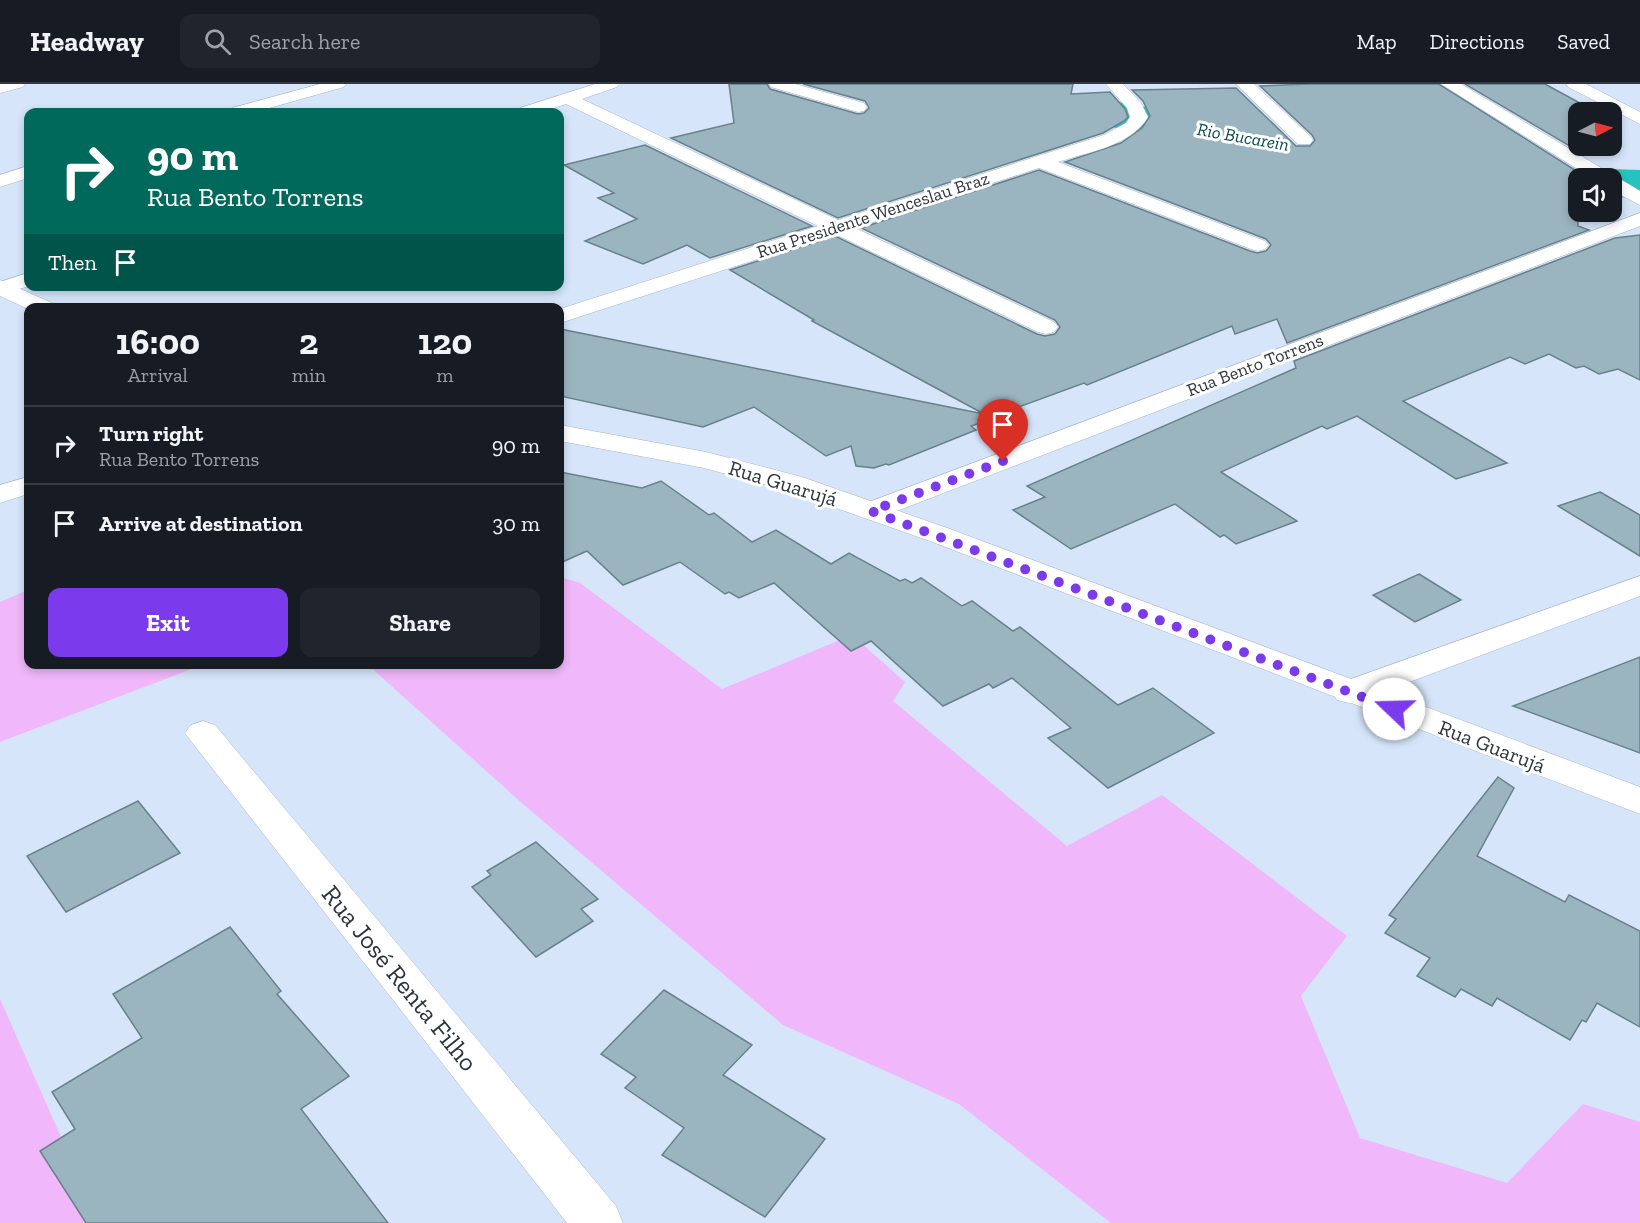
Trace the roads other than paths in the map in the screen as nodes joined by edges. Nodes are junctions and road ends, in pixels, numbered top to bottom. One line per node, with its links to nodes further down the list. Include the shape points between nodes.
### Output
1 (17, 84): 9 (street)
2 (338, 84): 12 (street)
3 (611, 84): 10 (street)
4 (777, 84): 11 (street)
5 (1114, 84): 16 (street, Rua Presidente Wenceslau Braz, via 1136,107 1138,121 1110,139)
6 (1244, 84): 15 (street)
7 (1449, 84): 17 (street)
8 (1574, 84): 14 (street)
9 (0, 88)
10 (568, 99): 13 (street); 22 (street)
11 (858, 107)
12 (252, 108)
13 (539, 108)
14 (1640, 119)
15 (1304, 140)
16 (1041, 162): 22 (street, Rua Presidente Wenceslau Braz); 23 (street)
17 (1588, 168)
18 (24, 173): 19 (street)
19 (0, 181)
20 (1622, 192): 21 (street)
21 (1638, 205): 32 (street, Rua Bento Torrens)
22 (837, 227): 27 (street, Rua Presidente Wenceslau Braz); 28 (street)
23 (1258, 245)
24 (24, 281): 25 (street)
25 (2, 287): 26 (street)
26 (34, 303)
27 (564, 315)
28 (1046, 327)
29 (564, 434): 32 (street, Rua Guarujá, via 706,460 792,483)
30 (24, 486): 31 (street)
31 (0, 494)
32 (871, 511): 34 (street, Rua Guarujá)
33 (1640, 585): 34 (street)
34 (1349, 692): 36 (street, Rua Guarujá)
35 (203, 733): 37 (street, Rua José Renta Filho)
36 (1640, 801)
37 (597, 1223)

